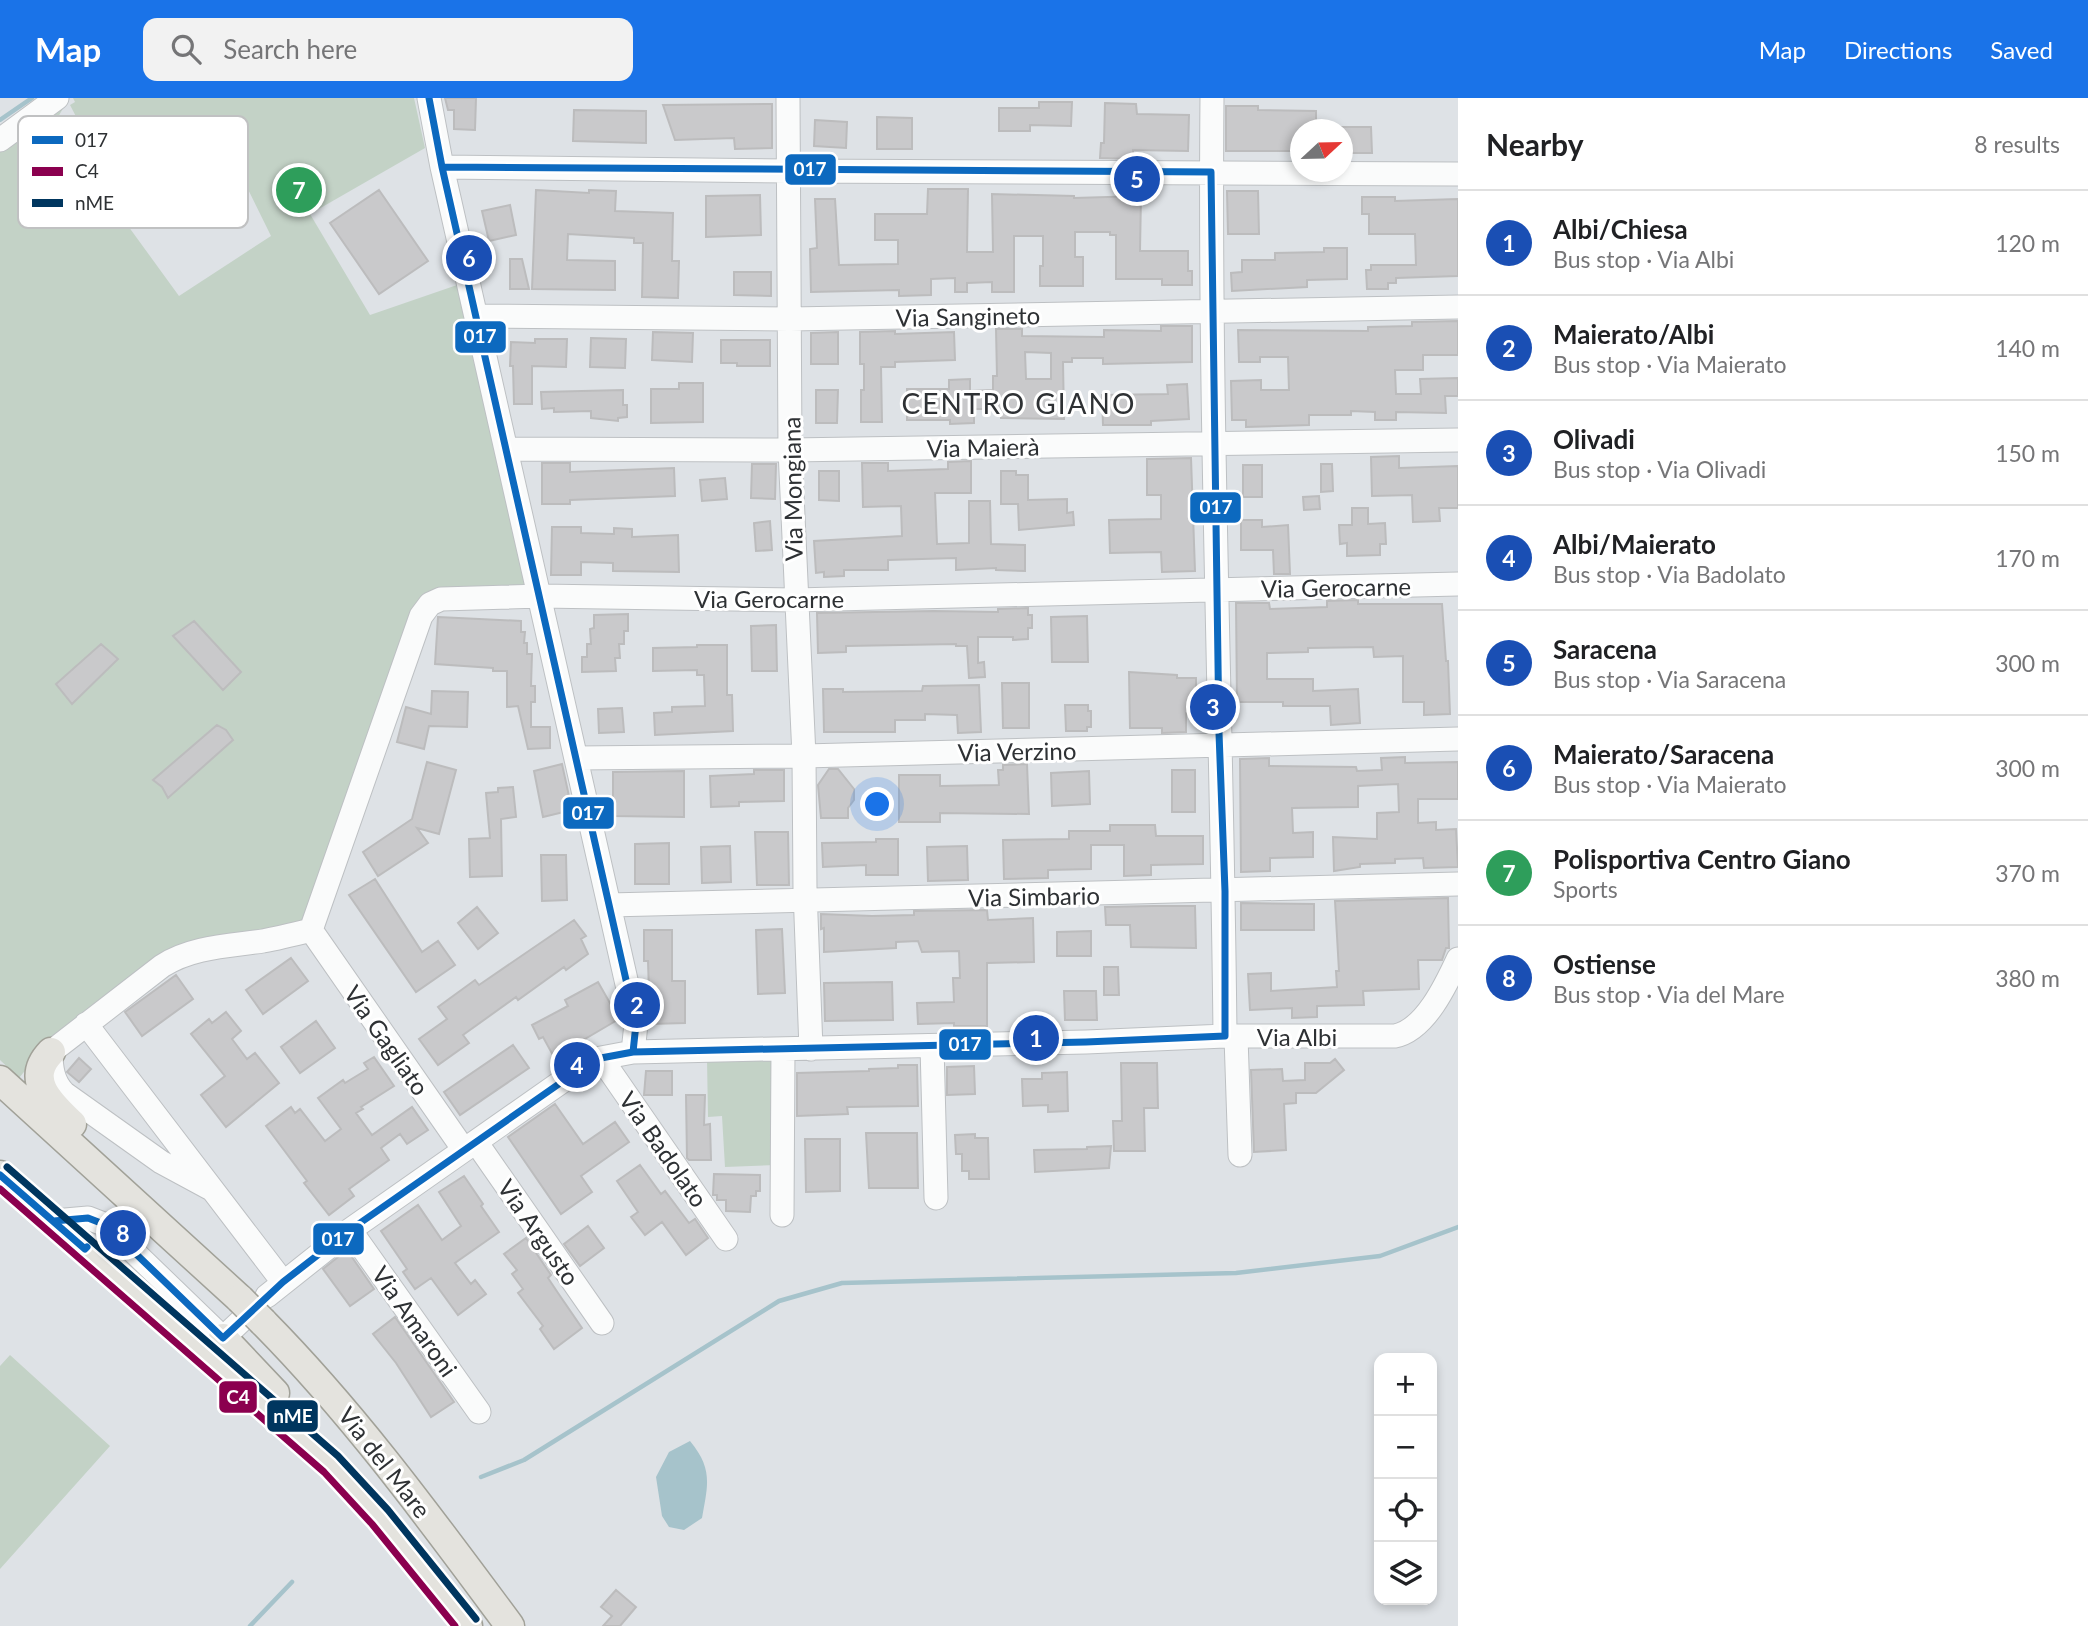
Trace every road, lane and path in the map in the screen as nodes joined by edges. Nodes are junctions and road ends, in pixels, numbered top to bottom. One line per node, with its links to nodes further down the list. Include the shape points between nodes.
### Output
1 (57, 98): 5 (street)
2 (429, 98): 8 (street)
3 (788, 98): 9 (street, Via Mongiana)
4 (1212, 98): 10 (street)
5 (33, 116)
6 (18, 127): 7 (street)
7 (0, 140)
8 (442, 167): 9 (street); 14 (street)
9 (790, 171): 10 (street); 15 (street, Via Mongiana)
10 (1211, 172): 11 (street); 13 (street)
11 (1458, 174)
12 (1458, 307): 13 (street, Via Sangineto)
13 (1213, 313): 15 (street, Via Sangineto); 17 (street)
14 (477, 316): 15 (street, Via Sangineto); 18 (street)
15 (790, 319): 19 (street, Via Mongiana)
16 (1458, 440): 17 (street, Via Maierà)
17 (1214, 444): 19 (street, Via Maierà); 21 (street)
18 (508, 449): 19 (street, Via Maierà); 22 (street)
19 (790, 450): 23 (street, Via Mongiana)
20 (1458, 584): 21 (street, Via Gerocarne)
21 (1217, 590): 23 (street, Via Gerocarne); 25 (street)
22 (541, 596): 23 (street, Via Gerocarne); 27 (street); 32 (street, Via Gerocarne, via 441,599 423,612)
23 (795, 600): 26 (street, Via Mongiana)
24 (1458, 739): 25 (street, Via Verzino)
25 (1219, 747): 26 (street, Via Verzino); 29 (street)
26 (804, 756): 27 (street, Via Verzino); 30 (street, Via Mongiana)
27 (576, 758): 31 (street)
28 (1458, 884): 29 (street, Via Simbario)
29 (1225, 891): 30 (street, Via Simbario); 35 (street)
30 (806, 901): 31 (street, Via Simbario); 37 (street, Via Mongiana)
31 (609, 905): 40 (street, via 636,1024)
32 (311, 930): 34 (street, via 181,956); 43 (street, Via Gagliato)
33 (1458, 959): 35 (street, Via Albi, via 1419,1024 1408,1032 1389,1036)
34 (86, 1024): 39 (street); 46 (street)
35 (1231, 1036): 36 (street, Via Albi); 44 (street)
36 (932, 1046): 37 (street, Via Albi); 47 (street)
37 (811, 1049): 38 (street, Via Albi)
38 (783, 1050): 40 (street, Via Albi); 48 (street)
39 (51, 1052): 46 (street, via 53,1075 64,1093 161,1161); 49 (main road, via 39,1073 47,1097 112,1166)
40 (633, 1052): 41 (street, Via Albi)
41 (601, 1058): 43 (street); 52 (street, Via Badolato)
42 (0, 1080): 49 (main road, Via del Mare)
43 (470, 1146): 51 (street); 56 (street, Via Argusto)
44 (1240, 1155)
45 (0, 1175): 50 (main road)
46 (211, 1189): 55 (street)
47 (936, 1198)
48 (782, 1216)
49 (150, 1217): 55 (main road, Via del Mare)
50 (54, 1222): 53 (street, via 95,1220); 54 (main road)
51 (350, 1230): 55 (street); 57 (street, Via Amaroni)
52 (726, 1239)
53 (127, 1247): 54 (street, via 103,1244); 55 (street)
54 (85, 1249): 58 (main road)
55 (253, 1310): 58 (main road, via 290,1410); 60 (main road, Via del Mare, via 367,1439)
56 (602, 1322)
57 (479, 1412)
58 (331, 1464): 59 (main road)
59 (468, 1626)
60 (510, 1626)

